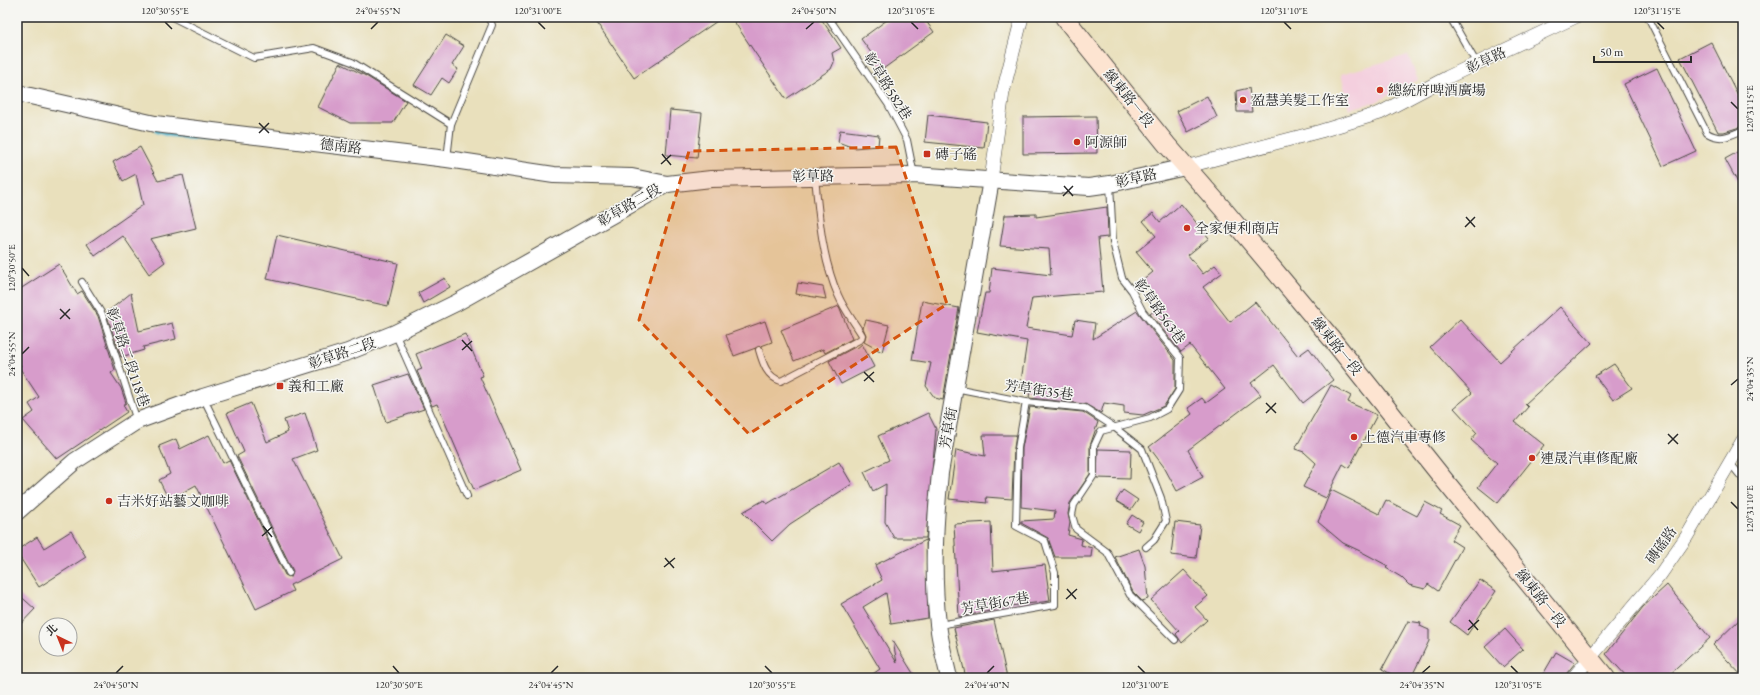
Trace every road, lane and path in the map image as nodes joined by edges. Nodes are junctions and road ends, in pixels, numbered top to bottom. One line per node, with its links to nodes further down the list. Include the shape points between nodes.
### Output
1 (172, 17): 11 (lane, via 254,58 314,48 352,62)
2 (488, 17): 11 (lane, via 492,25)
3 (828, 17): 15 (lane, 彰草路582巷, via 888,104 907,140)
4 (1022, 17): 17 (street, via 1003,92)
5 (1064, 17): 14 (main road, 線東路一段)
6 (1450, 17): 9 (lane)
7 (1575, 17): 9 (street, 彰草路)
8 (1648, 17): 12 (lane, via 1707,133 1715,138 1726,138)
9 (1477, 64): 14 (street, 彰草路, via 1380,113)
10 (17, 93): 13 (street, 德南路, via 155,124)
11 (451, 124): 13 (lane)
12 (1743, 130)
13 (447, 159): 18 (street, 德南路, via 554,175 632,177)
14 (1185, 167): 19 (street, 彰草路); 37 (main road, 線東路一段, via 1331,338)
15 (914, 175): 16 (street, 彰草路); 17 (street, 彰草路)
16 (815, 176): 18 (street, 彰草路, via 711,179); 22 (lane, via 821,232 829,272 839,297 862,335 861,339 781,381 769,374 763,365)
17 (990, 180): 19 (street, 彰草路, via 1089,187); 23 (street, 芳草街)
18 (667, 184): 21 (street, 彰草路二段, via 456,304)
19 (1110, 184): 27 (lane, 彰草路563巷, via 1113,242 1122,278 1143,312 1180,358 1179,390 1167,409 1150,418)
20 (82, 282): 26 (lane, 彰草路二段118巷, via 102,314)
21 (395, 333): 24 (street, 彰草路二段, via 348,352); 31 (lane)
22 (759, 350)
23 (955, 388): 25 (lane, 芳草街35巷); 35 (street, 芳草街, via 936,511 934,565)
24 (202, 397): 26 (street, 彰草路二段); 34 (lane)
25 (1026, 402): 27 (lane, 芳草街35巷, via 1085,408); 35 (lane, 芳草街67巷, via 1018,448 1016,526 1045,541 1055,573 1055,604)
26 (137, 421): 32 (street, 彰草路二段, via 75,461)
27 (1114, 427): 33 (lane, 芳草街35巷, via 1142,449 1161,498 1166,521 1154,540); 36 (lane, 彰草路563巷, via 1101,431 1094,446 1094,474 1074,505 1072,515 1076,529 1107,552 1130,595)
28 (1743, 440): 29 (street, 磚磘路)
29 (1730, 463): 30 (lane); 37 (street, 磚磘路, via 1687,536 1660,575)
30 (1743, 479)
31 (467, 496)
32 (17, 512)
33 (1146, 547)
34 (289, 573)
35 (938, 625): 38 (street, 芳草街)
36 (1175, 640)
37 (1589, 657): 39 (street, 磚磘路); 40 (main road, 線東路一段)
38 (949, 678)
39 (1573, 678)
40 (1606, 678)

